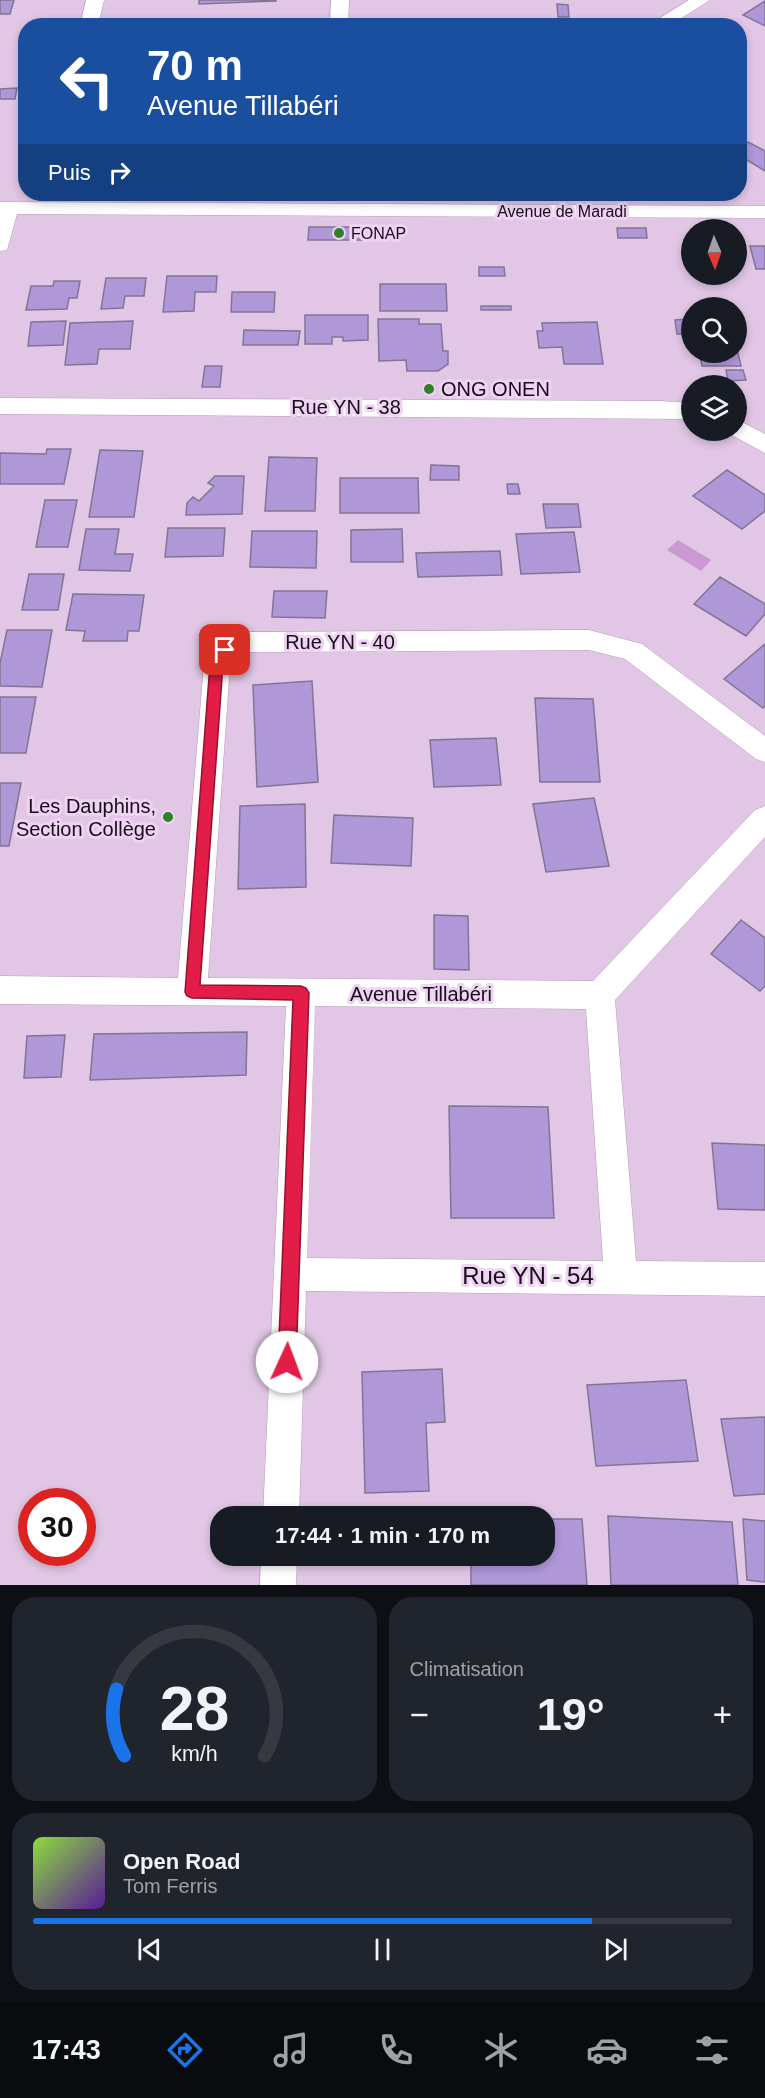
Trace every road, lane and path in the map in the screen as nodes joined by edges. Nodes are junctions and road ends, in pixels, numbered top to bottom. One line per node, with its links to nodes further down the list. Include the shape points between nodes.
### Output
1 (95, 0): 4 (street)
2 (340, 0): 5 (street)
3 (700, 0): 6 (street)
4 (91, 18)
5 (339, 18)
6 (669, 18)
7 (47, 201): 8 (street, Avenue de Maradi); 9 (street, Avenue de Maradi)
8 (658, 203): 10 (street, Avenue de Maradi)
9 (5, 208): 11 (street)
10 (765, 212)
11 (0, 245)
12 (0, 406): 13 (street, Rue YN - 38)
13 (681, 410)
14 (747, 434): 15 (street)
15 (765, 445)
16 (765, 751): 19 (street, Rue YN - 40, via 633,651 611,643 244,642 225,650 217,664)
17 (765, 818): 21 (street)
18 (0, 990): 19 (street, Avenue Tillabéri)
19 (192, 992): 20 (street, Avenue Tillabéri)
20 (301, 993): 21 (street, Avenue Tillabéri); 22 (street)
21 (600, 995): 23 (street)
22 (290, 1274): 23 (street, Rue YN - 54); 25 (street)
23 (621, 1277): 24 (street, Rue YN - 54)
24 (765, 1279)
25 (281, 1506)
26 (279, 1566): 27 (street)
27 (278, 1585)

